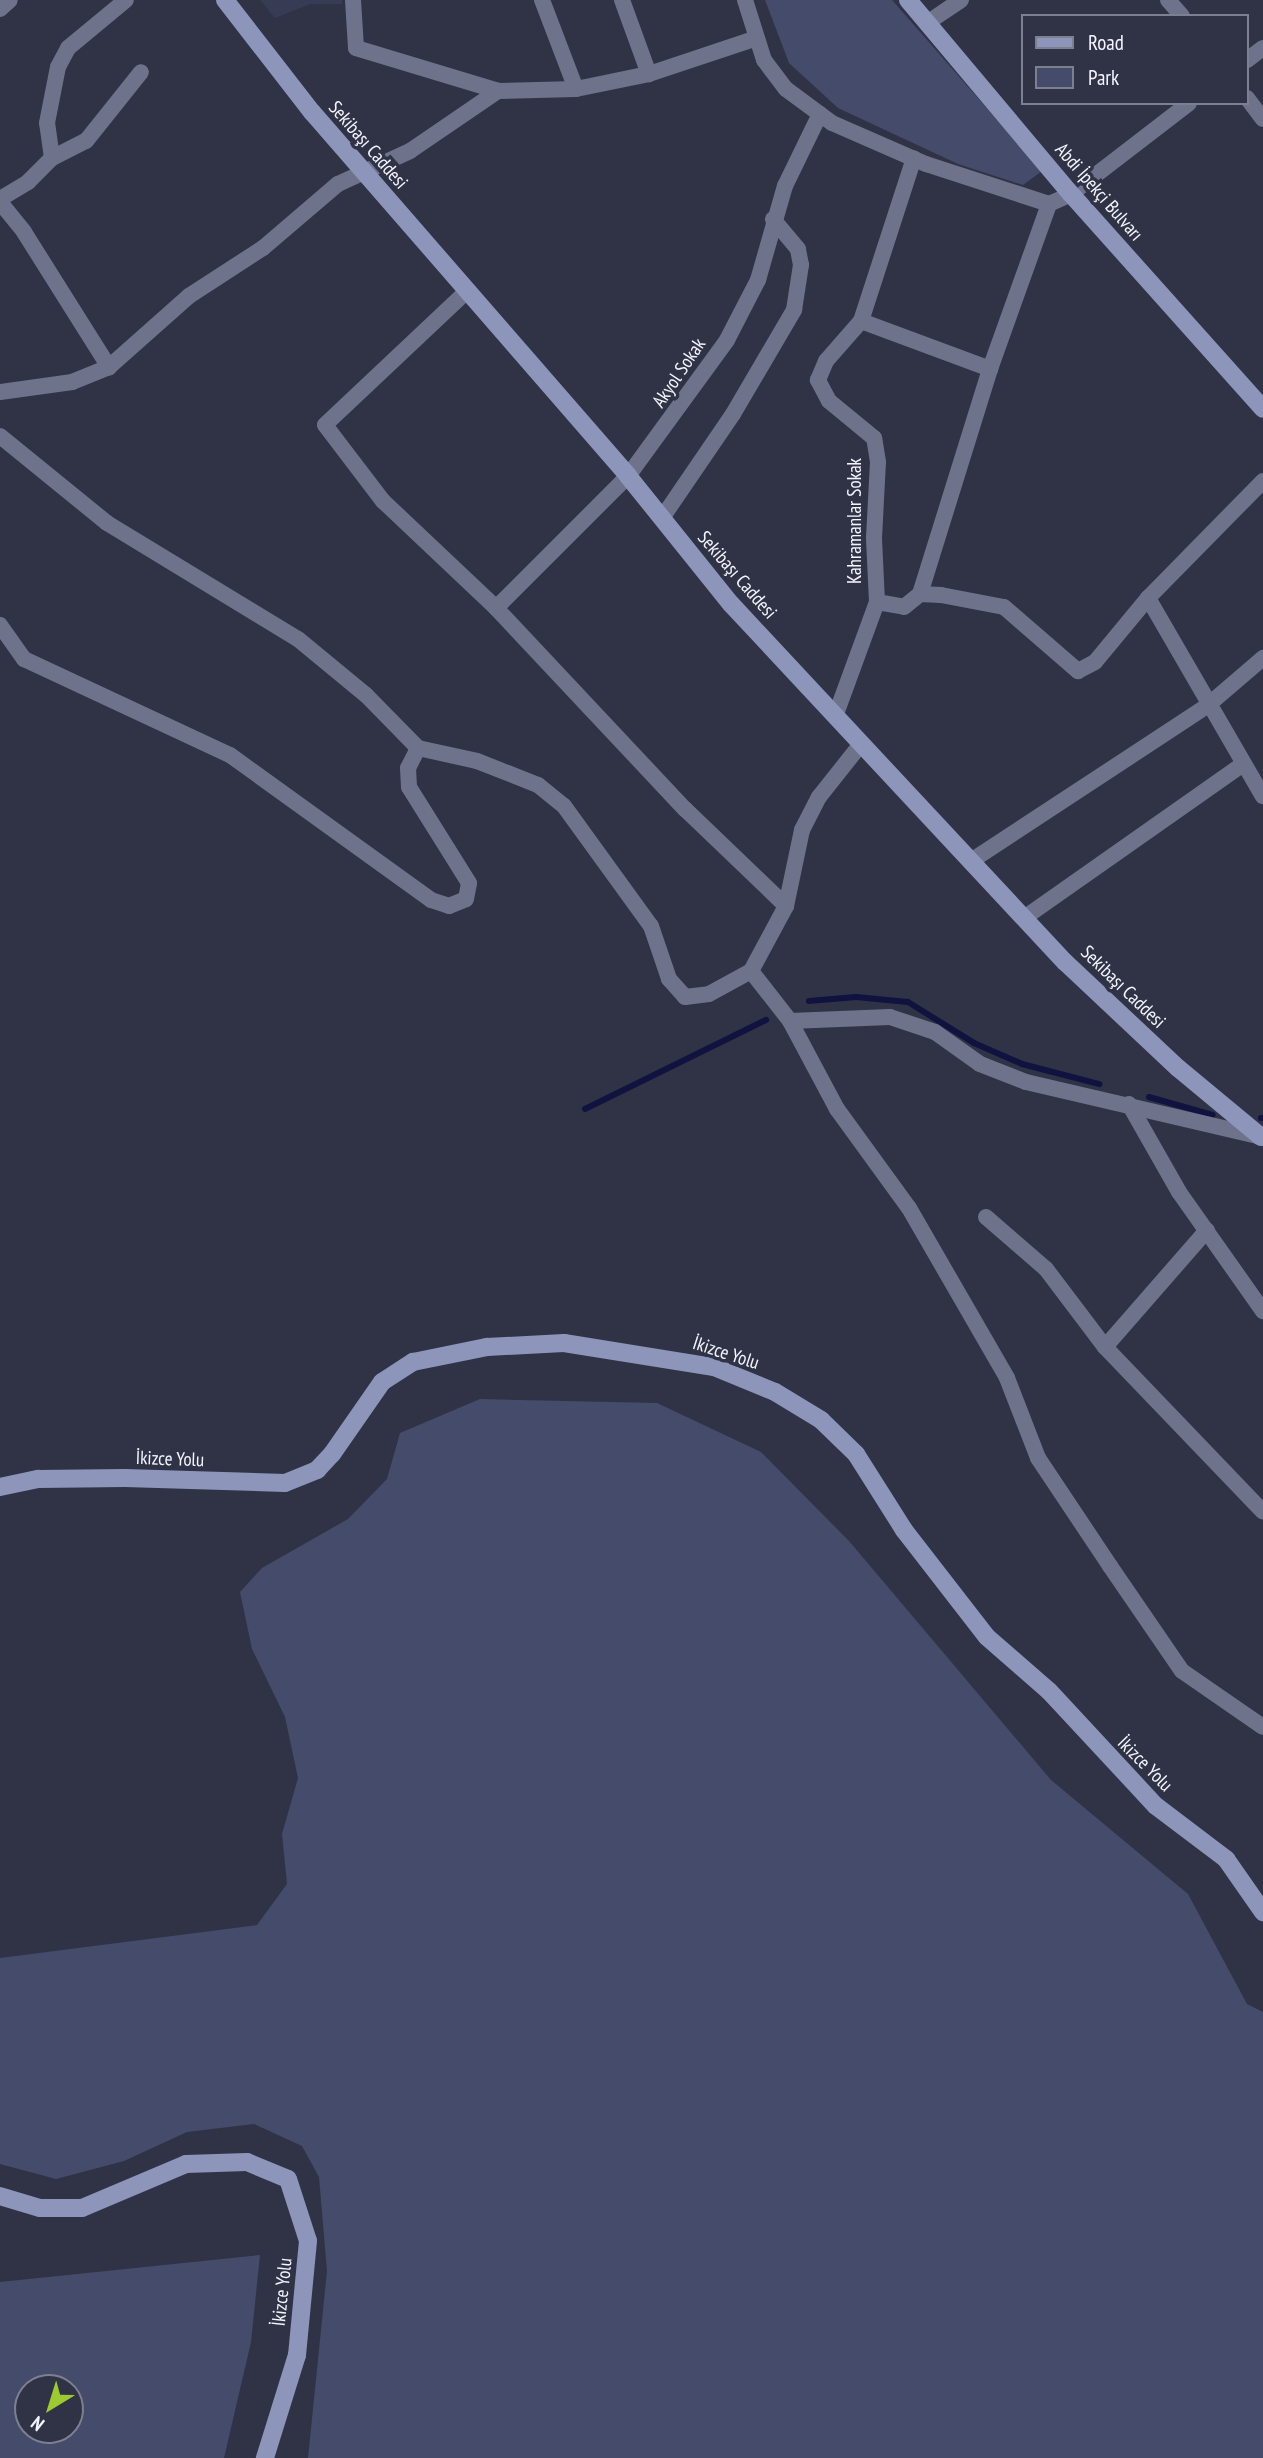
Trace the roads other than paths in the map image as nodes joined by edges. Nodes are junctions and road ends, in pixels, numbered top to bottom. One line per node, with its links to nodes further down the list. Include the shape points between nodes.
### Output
1 (10, 0): 11 (street)
2 (126, 0): 24 (street, via 68,48 58,67 47,122)
3 (225, 0): 25 (street, Sekibaşı Caddesi)
4 (352, 0): 18 (street, via 356,48)
5 (542, 0): 17 (street)
6 (622, 0): 16 (street)
7 (745, 0): 14 (street)
8 (908, 0): 13 (street, Abdi İpekçi Bulvarı)
9 (961, 0): 13 (street)
10 (1168, 0): 12 (street)
11 (0, 9)
12 (1180, 14)
13 (927, 23): 26 (street, Abdi İpekçi Bulvarı)
14 (754, 39): 16 (street); 21 (street, via 786,89)
15 (141, 72): 24 (street, via 86,141)
16 (649, 74): 17 (street)
17 (576, 89): 18 (street)
18 (498, 91): 25 (street, via 410,151)
19 (1249, 101): 22 (street)
20 (1186, 105): 26 (street)
21 (826, 118): 23 (street); 29 (street, Akyol Sokak)
22 (1263, 119)
23 (908, 156): 28 (street); 31 (street, Kahramanlar Sokak)
24 (52, 158): 27 (street)
25 (363, 170): 30 (street, Sekibaşı Caddesi); 32 (street, via 338,184 263,248 189,296)
26 (1071, 194): 28 (street); 35 (street, Abdi İpekçi Bulvarı)
27 (0, 201): 32 (street)
28 (1048, 204): 33 (street)
29 (774, 219): 37 (street, Akyol Sokak, via 758,280 727,340); 39 (street, via 798,249 801,265 794,310 733,414)
30 (467, 291): 37 (street, Sekibaşı Caddesi); 43 (street, via 325,425 383,500)
31 (861, 321): 33 (street); 42 (street, Kahramanlar Sokak, via 826,361 818,380 829,401 874,438)
32 (109, 368): 34 (street, via 72,382)
33 (990, 369): 40 (street)
34 (0, 392)
35 (1263, 409)
36 (0, 436): 49 (street, via 107,523 298,639 366,695)
37 (628, 476): 39 (street, Sekibaşı Caddesi); 43 (street, Akyol Sokak)
38 (1263, 481): 41 (street)
39 (662, 518): 47 (street, Sekibaşı Caddesi, via 730,604)
40 (920, 594): 41 (street, via 1004,607 1078,671 1095,663); 42 (street, via 904,607)
41 (1148, 598): 46 (street)
42 (877, 602): 47 (street, Kahramanlar Sokak)
43 (496, 608): 53 (street, via 676,800)
44 (0, 625): 49 (street, via 24,659 230,755 432,900 449,906 466,899 469,883 409,787 408,768)
45 (1263, 658): 46 (street)
46 (1208, 706): 50 (street); 52 (street)
47 (836, 714): 48 (street, Sekibaşı Caddesi)
48 (861, 744): 52 (street, Sekibaşı Caddesi); 53 (street, via 819,797 802,830)
49 (418, 748): 55 (street, via 477,761 538,785 564,806 651,926 669,979 685,997 709,994)
50 (1244, 764): 51 (street); 54 (street)
51 (1263, 796)
52 (971, 862): 54 (street, Sekibaşı Caddesi)
53 (786, 906): 55 (street)
54 (1024, 918): 58 (street, Sekibaşı Caddesi, via 1178,1068)
55 (751, 971): 56 (street)
56 (790, 1021): 57 (street, via 890,1017 935,1032 980,1064 1026,1082); 65 (street, via 836,1109 916,1219 1007,1378 1038,1458 1182,1671)
57 (1129, 1104): 58 (street); 60 (street, via 1137,1124)
58 (1262, 1138)
59 (986, 1217): 62 (street, via 1046,1269)
60 (1207, 1230): 61 (street); 62 (street)
61 (1263, 1311)
62 (1105, 1347): 64 (street)
63 (0, 1487): 66 (street, İkizce Yolu, via 38,1479 285,1483 325,1462 382,1382 413,1362 487,1347 564,1343 714,1367 821,1420 856,1454 904,1530 987,1637 1049,1691 1156,1806 1226,1859)
64 (1263, 1512)
65 (1263, 1727)
66 (1263, 1912)
67 (0, 2196): 68 (street, İkizce Yolu, via 40,2208 82,2208 186,2164 247,2162 288,2179 308,2241 297,2355)
68 (265, 2458)

